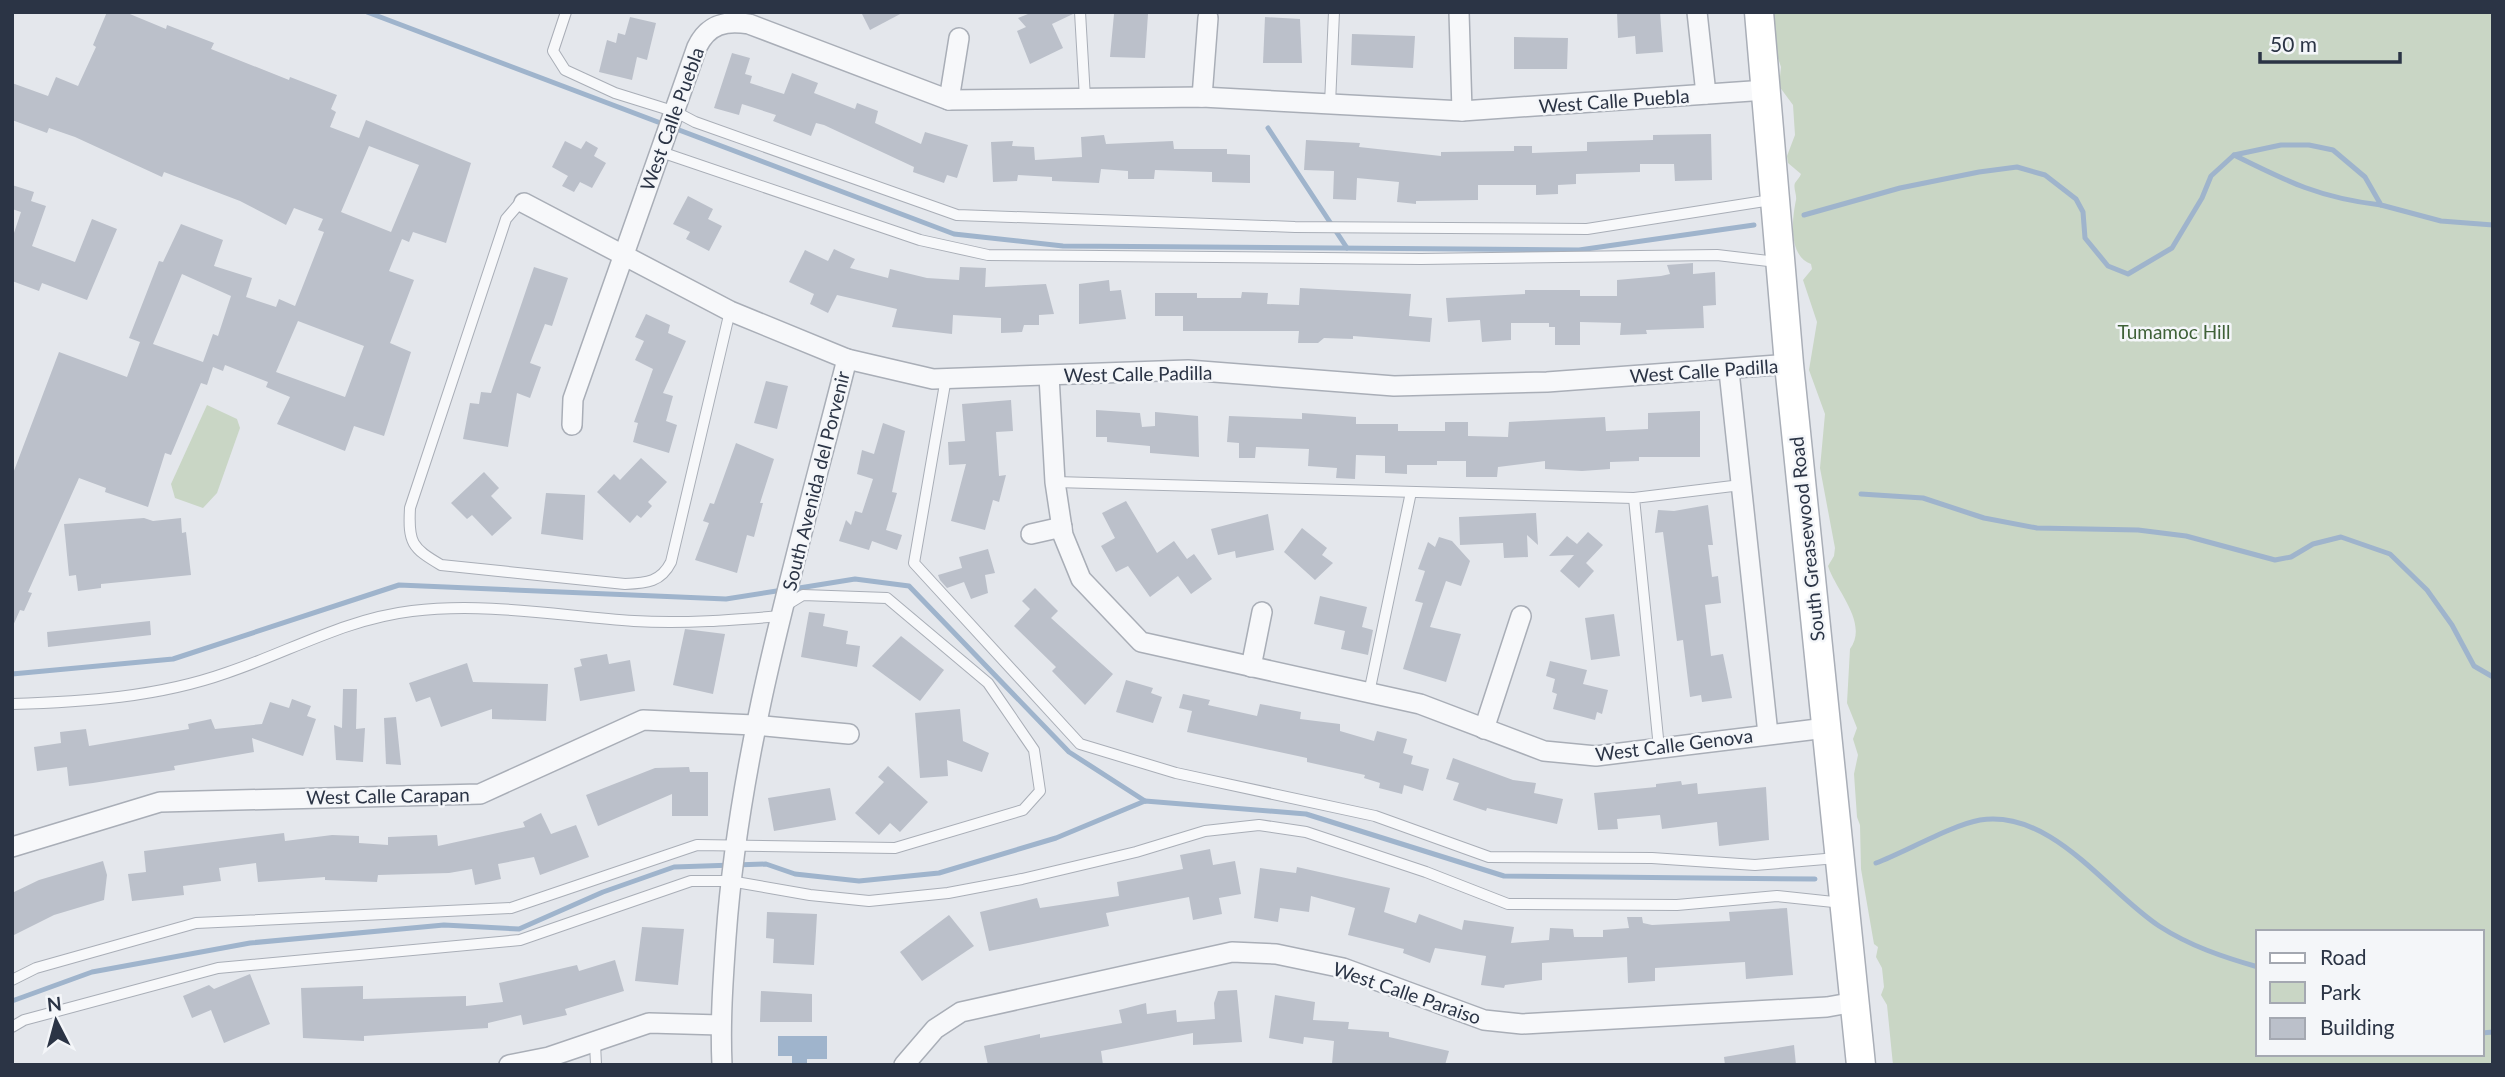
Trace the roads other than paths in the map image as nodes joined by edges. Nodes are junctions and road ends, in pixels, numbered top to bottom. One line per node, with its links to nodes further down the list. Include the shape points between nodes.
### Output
1 (566, 12): 17 (lane, via 554,51 565,70)
2 (1080, 12): 13 (lane)
3 (1334, 12): 15 (lane)
4 (1459, 12): 16 (street)
5 (1697, 12): 11 (street)
6 (1759, 12): 10 (main road, South Greasewood Road)
7 (1209, 18): 12 (street)
8 (712, 19): 14 (street, West Calle Puebla, via 749,24); 17 (street, West Calle Puebla, via 697,47)
9 (959, 38): 14 (street)
10 (1766, 90): 11 (street, West Calle Puebla); 19 (main road, South Greasewood Road)
11 (1706, 94): 16 (street, West Calle Puebla)
12 (1202, 97): 13 (street, West Calle Puebla); 15 (street, West Calle Puebla)
13 (1085, 98): 14 (street, West Calle Puebla)
14 (949, 100)
15 (1330, 104): 16 (street, West Calle Puebla)
16 (1462, 111)
17 (676, 113): 18 (street, West Calle Puebla); 19 (lane, via 957,215 1295,227 1587,229)
18 (664, 145): 21 (street, West Calle Puebla); 22 (lane, via 920,240 988,255 1421,259 1717,255)
19 (1775, 200): 22 (main road, South Greasewood Road)
20 (524, 203): 21 (street, West Calle Padilla); 23 (lane, via 506,219 411,508 409,532 416,550 442,565 625,584 648,583 664,575 671,562)
21 (622, 253): 23 (street, West Calle Padilla); 29 (street, West Calle Puebla, via 573,399)
22 (1781, 262): 25 (main road, South Greasewood Road)
23 (730, 311): 24 (street, West Calle Padilla)
24 (846, 359): 28 (street, West Calle Padilla); 36 (street, South Avenida del Porvenir)
25 (1789, 364): 26 (street, West Calle Padilla); 43 (main road, South Greasewood Road)
26 (1729, 371): 27 (street, West Calle Padilla, via 1394,386 1188,369); 31 (street)
27 (1049, 376): 28 (street, West Calle Padilla); 30 (street, West Calle Genova)
28 (946, 378): 50 (lane, via 914,563 1080,744 1176,773 1375,816 1489,857 1755,864)
29 (572, 425)
30 (1055, 482): 32 (lane); 34 (street, West Calle Genova)
31 (1741, 485): 33 (lane); 46 (street)
32 (1411, 492): 33 (lane); 40 (lane)
33 (1634, 498): 47 (lane)
34 (1062, 527): 35 (street); 39 (street, West Calle Genova, via 1081,579 1141,642)
35 (1031, 534)
36 (784, 608): 41 (lane, via 657,621 475,608 415,611 368,617 267,659 184,686 111,698); 42 (street, South Avenida del Porvenir); 48 (lane, via 803,595 887,598 988,683 1034,751 1040,791 1023,810 895,848)
37 (1262, 612): 39 (street)
38 (1521, 615): 44 (street)
39 (1251, 667): 40 (street, West Calle Genova)
40 (1369, 693): 44 (street, West Calle Genova, via 1420,704)
41 (12, 704)
42 (754, 725): 45 (street); 48 (street, South Avenida del Porvenir); 49 (street, West Calle Carapan, via 643,720 480,794 160,802)
43 (1826, 728): 46 (street, West Calle Genova); 50 (main road, South Greasewood Road)
44 (1484, 729): 47 (street, West Calle Genova, via 1544,751 1596,756)
45 (849, 734)
46 (1768, 734): 47 (street, West Calle Genova)
47 (1660, 748)
48 (736, 845): 51 (street, South Avenida del Porvenir); 53 (lane, via 697,845 510,908 197,923 36,968)
49 (12, 846)
50 (1840, 858): 52 (main road, South Greasewood Road)
51 (730, 881): 52 (lane, via 869,901 948,893 1136,852 1205,831 1259,825 1306,832 1508,904 1677,905 1777,896); 55 (street, South Avenida del Porvenir); 56 (lane, via 691,881 520,940 218,968)
52 (1845, 903): 54 (main road, South Greasewood Road)
53 (12, 980)
54 (1855, 1002): 61 (street, West Calle Paraiso, via 1522,1024 1484,1020 1343,968 1276,954 1232,952 961,1012 935,1028); 62 (main road, South Greasewood Road)
55 (720, 1025): 57 (street, via 649,1023); 60 (street, South Avenida del Porvenir)
56 (12, 1027)
57 (595, 1043): 58 (street); 59 (lane)
58 (509, 1065)
59 (596, 1065)
60 (722, 1065)
61 (904, 1065)
62 (1861, 1065)

